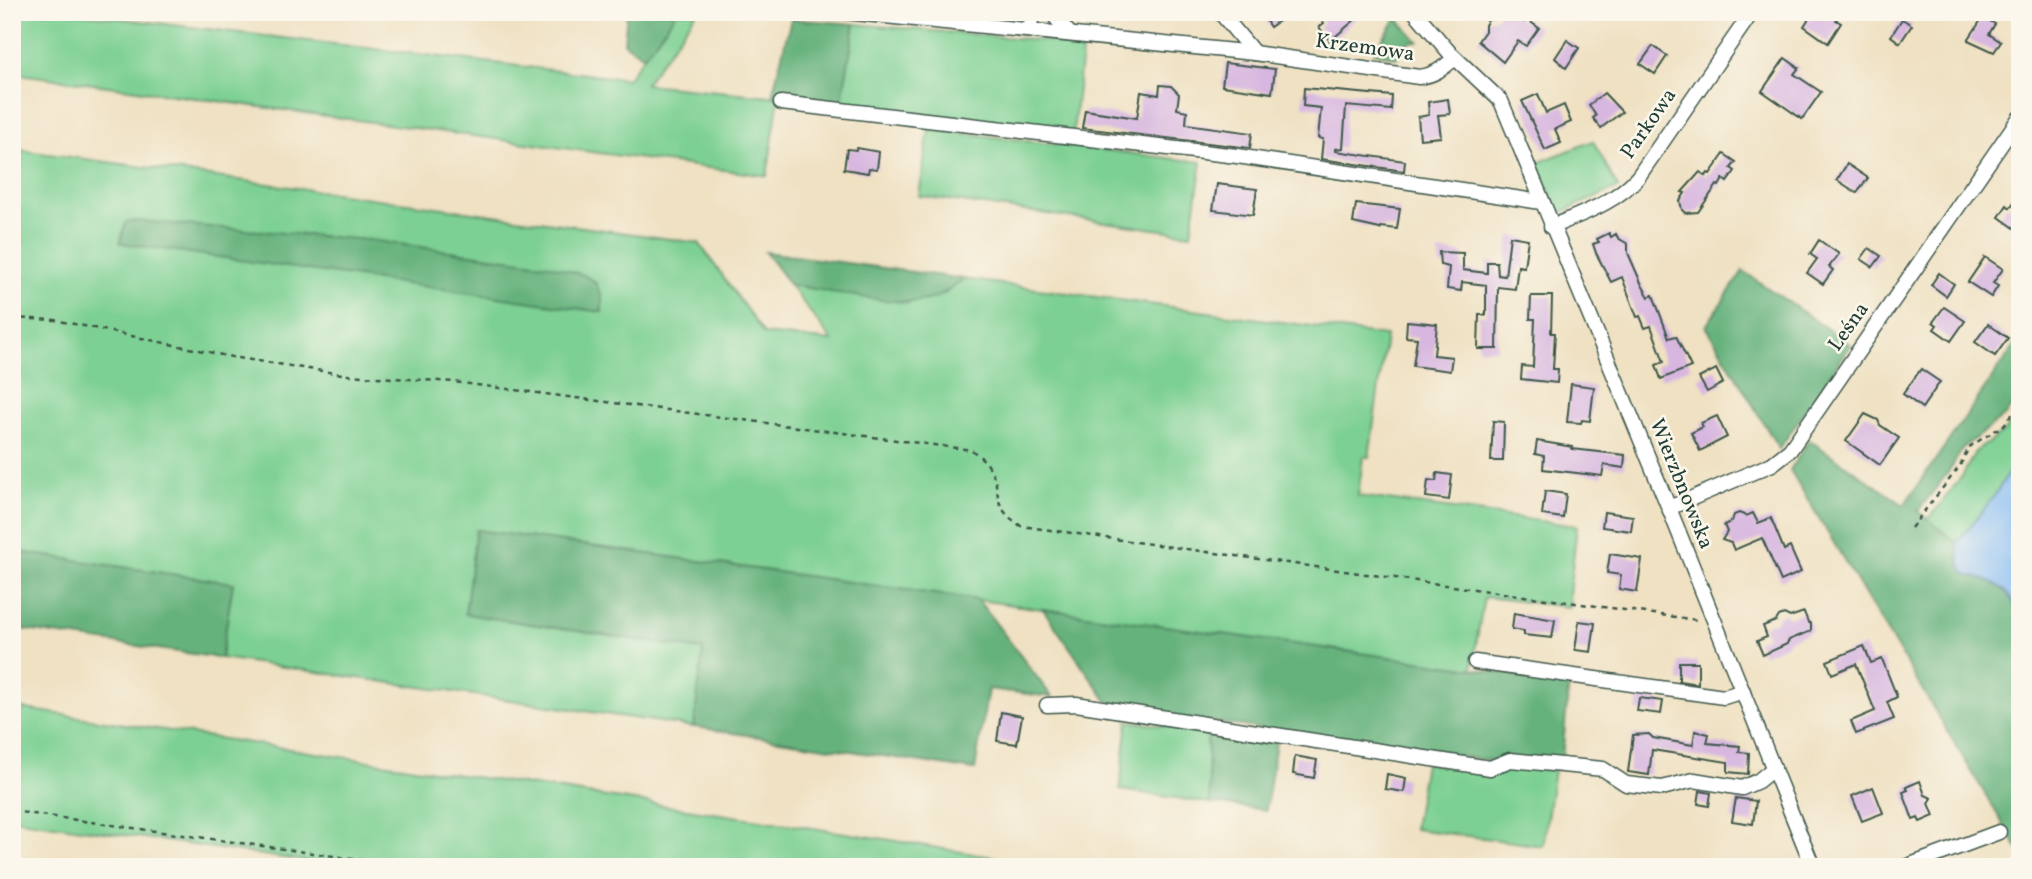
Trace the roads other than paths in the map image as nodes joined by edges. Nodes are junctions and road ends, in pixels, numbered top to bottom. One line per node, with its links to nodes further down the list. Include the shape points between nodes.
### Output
1 (845, 12): 7 (street, Krzemowa)
2 (1033, 12): 7 (street)
3 (1051, 12): 8 (street)
4 (1220, 12): 9 (street)
5 (1415, 12): 10 (street, Wierzbnowska)
6 (1752, 12): 14 (street, Parkowa, via 1627,189 1613,200)
7 (1029, 29): 8 (street, Krzemowa)
8 (1069, 33): 9 (street, Krzemowa)
9 (1254, 53): 10 (street, Krzemowa, via 1419,78 1431,76)
10 (1455, 58): 13 (street, Wierzbnowska, via 1501,101)
11 (782, 103): 13 (street, via 1237,156)
12 (2020, 117): 15 (street, Leśna, via 1790,450 1772,464)
13 (1541, 202): 14 (street, Wierzbnowska)
14 (1551, 227): 15 (street, Wierzbnowska)
15 (1669, 508): 17 (street, Wierzbnowska)
16 (1475, 662): 17 (street, via 1724,697)
17 (1743, 691): 19 (street, Wierzbnowska)
18 (1047, 705): 19 (street, via 1076,704 1490,768 1510,760 1603,769 1638,787 1662,788 1694,780 1742,788)
19 (1774, 768): 21 (street, Wierzbnowska)
20 (1999, 832): 22 (street)
21 (1813, 867)
22 (1905, 867)

